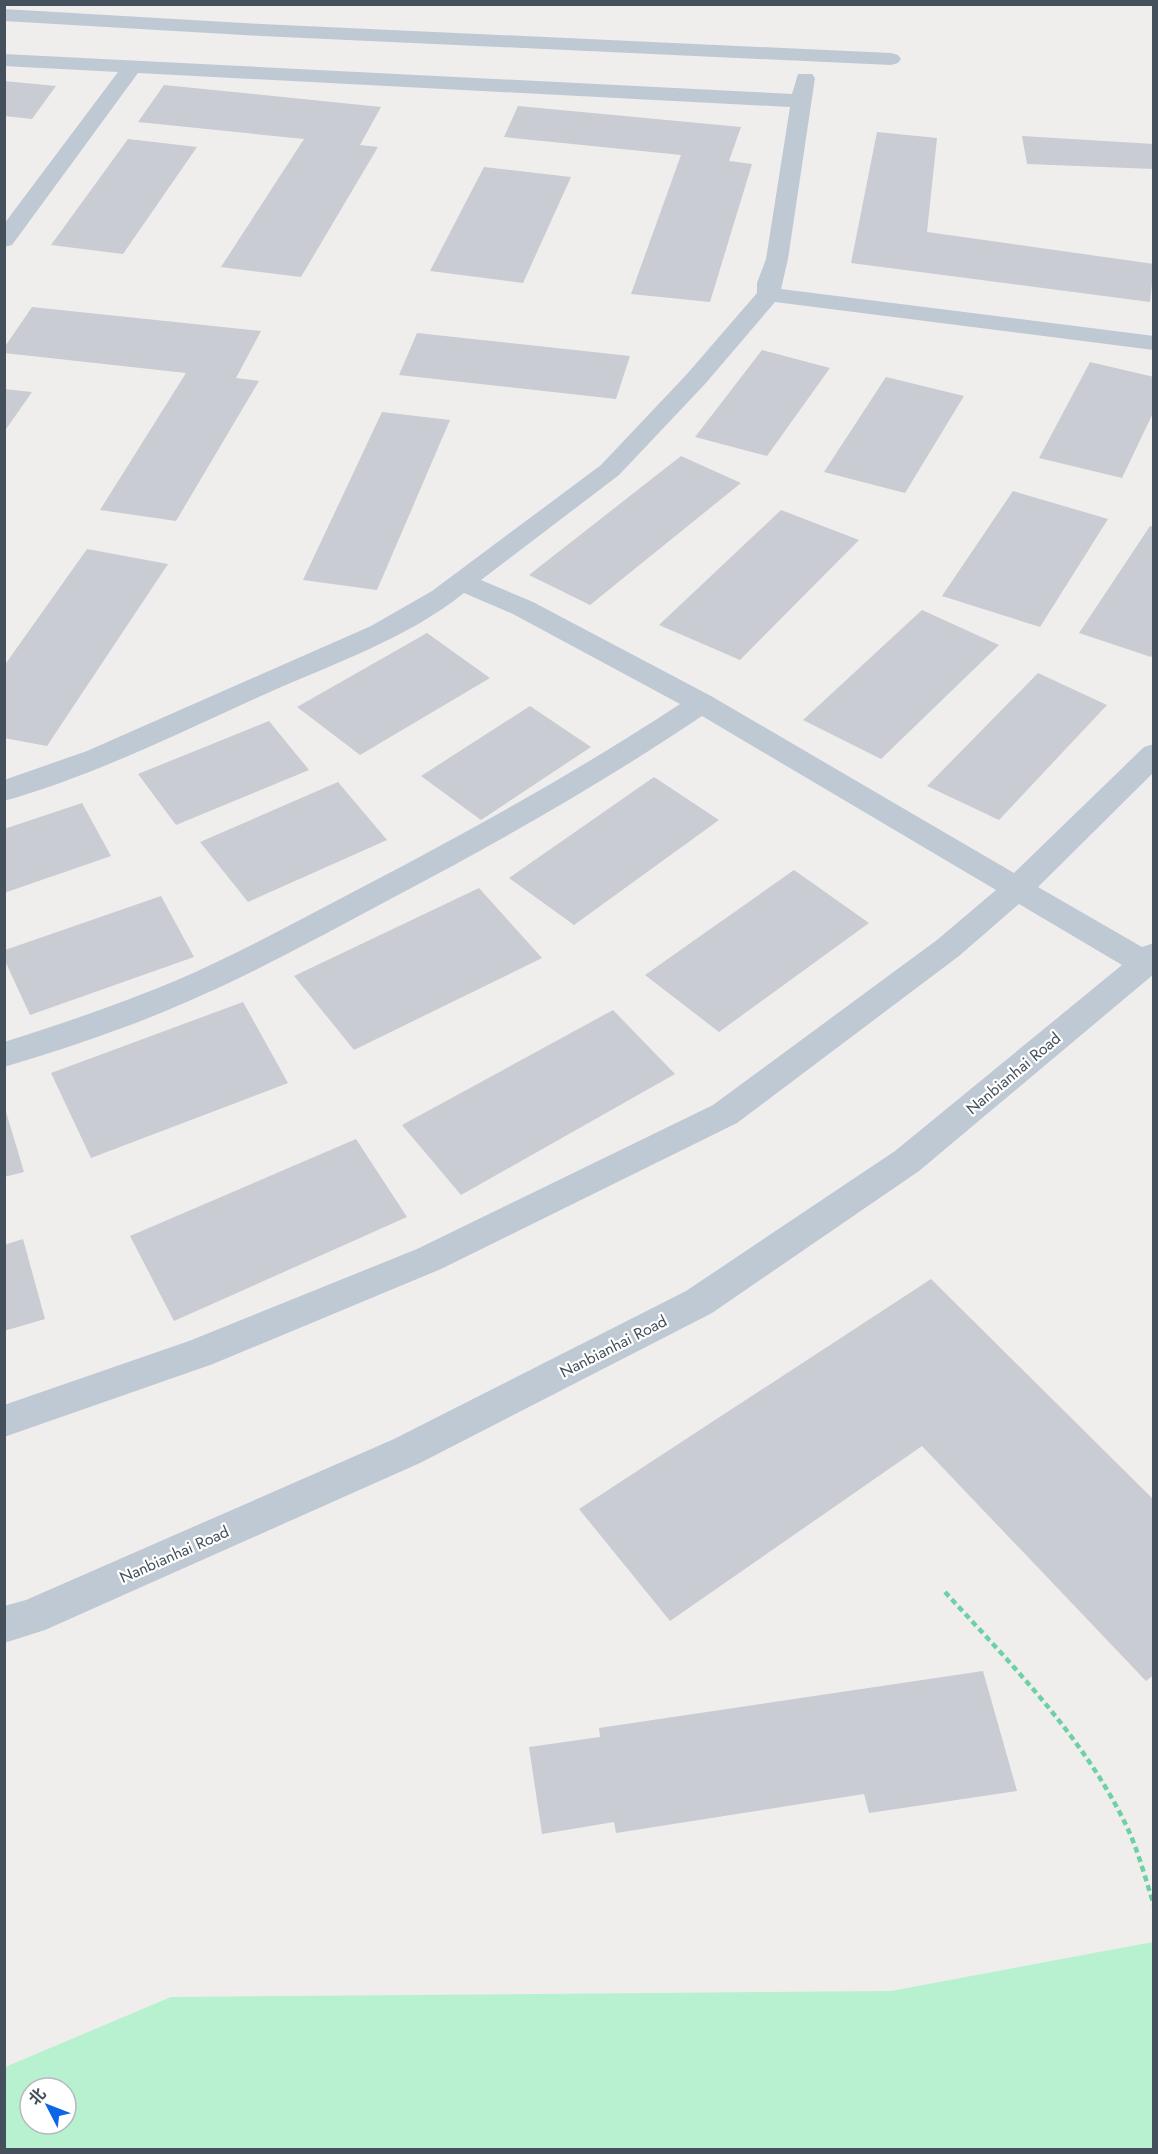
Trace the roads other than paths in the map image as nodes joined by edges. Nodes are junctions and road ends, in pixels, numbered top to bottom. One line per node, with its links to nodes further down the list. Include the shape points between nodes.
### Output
1 (4, 15): 2 (street)
2 (808, 55): 3 (street); 6 (street)
3 (891, 59)
4 (4, 60): 5 (street)
5 (131, 68): 6 (street); 7 (street)
6 (801, 101): 8 (street)
7 (4, 240)
8 (769, 294): 9 (street); 10 (street, via 610,470)
9 (1154, 343)
10 (461, 582): 11 (street, via 523,609); 13 (street, via 381,632 97,758)
11 (701, 703): 14 (street); 16 (street, via 611,763 447,856 259,954 187,989)
12 (1154, 754): 14 (street)
13 (4, 791)
14 (1017, 888): 15 (street); 17 (street, via 948,948 725,1114 429,1259 200,1353)
15 (1149, 959): 18 (street, Nanbianhai Road, via 907,1161 699,1302 408,1451 42,1613)
16 (4, 1055)
17 (4, 1421)
18 (4, 1625)

